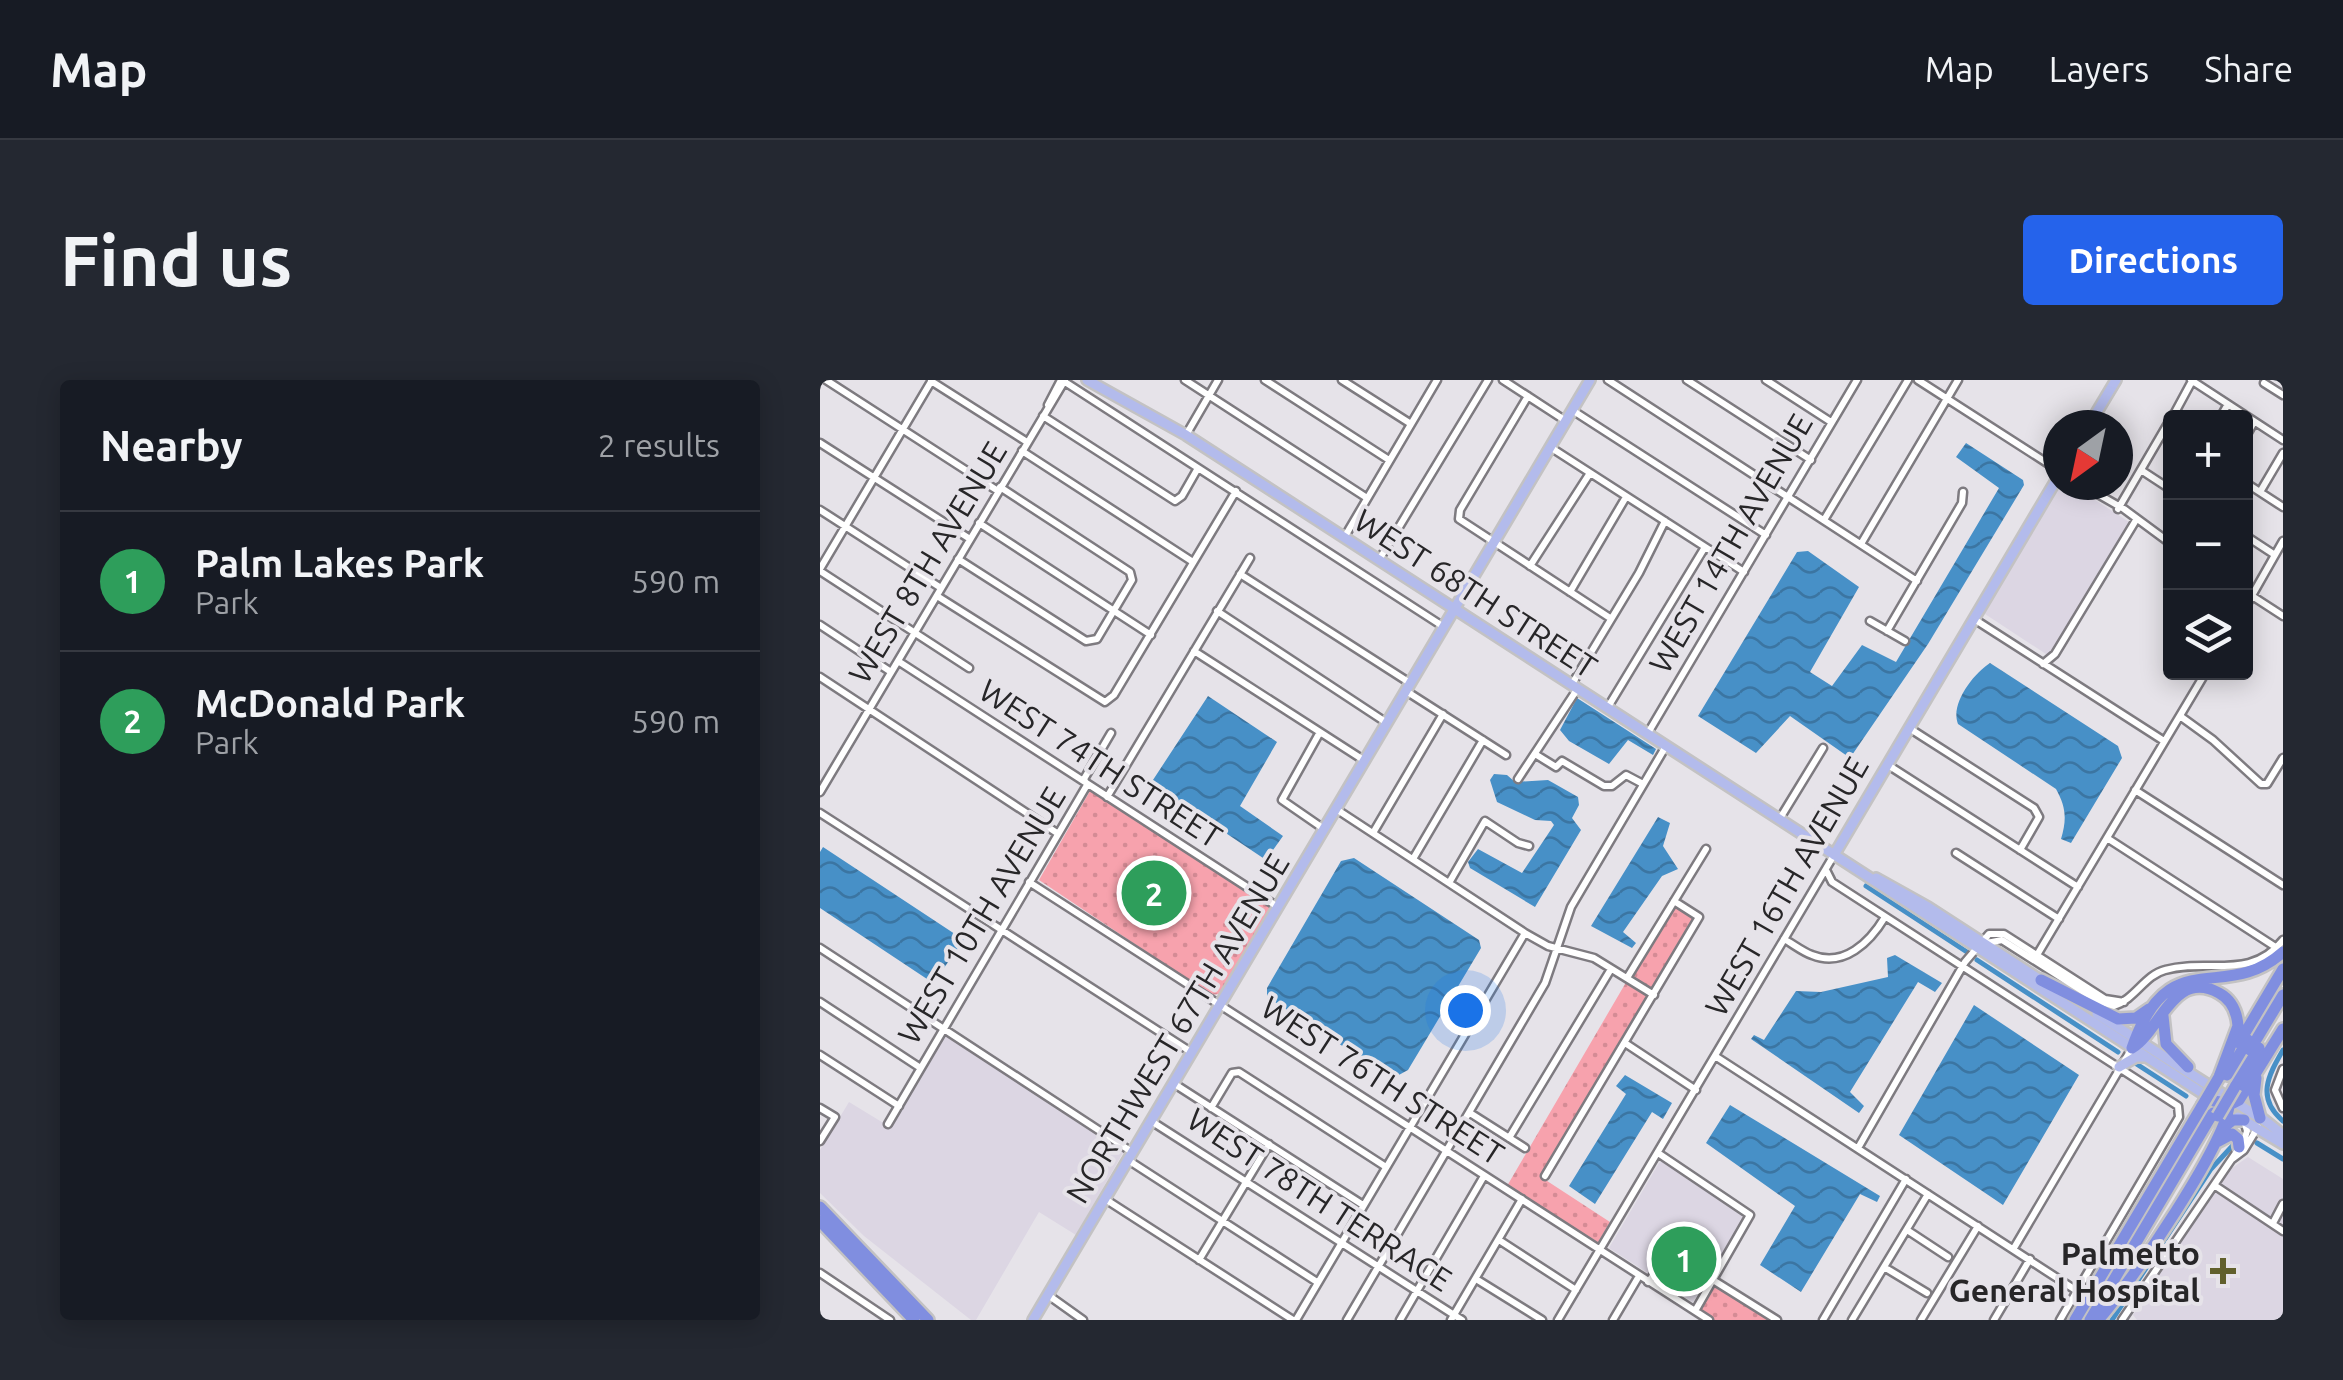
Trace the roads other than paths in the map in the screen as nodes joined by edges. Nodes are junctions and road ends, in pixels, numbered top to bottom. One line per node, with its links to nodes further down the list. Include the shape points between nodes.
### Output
1 (826, 380): 40 (street)
2 (1087, 380): 41 (main road, WEST 68TH STREET)
3 (1185, 380): 27 (street)
4 (1218, 380): 27 (street)
5 (1265, 380): 49 (street)
6 (1342, 380): 39 (street)
7 (1422, 380): 23 (street)
8 (1488, 380): 87 (street)
9 (1503, 380): 28 (street)
10 (1590, 380): 31 (main road, NORTHWEST 67TH AVENUE)
11 (1608, 380): 63 (street)
12 (1687, 380): 50 (street)
13 (1766, 380): 37 (street)
14 (1857, 380): 37 (street, WEST 14TH AVENUE)
15 (1908, 380): 70 (street)
16 (1918, 380): 29 (street)
17 (1958, 380): 29 (street)
18 (2116, 380): 32 (main road)
19 (2191, 380): 30 (street); 33 (street)
20 (2279, 380): 25 (street)
21 (932, 381): 40 (street); 44 (street)
22 (1064, 381): 35 (street, WEST 8TH AVENUE); 52 (street, WEST 68TH STREET)
23 (1435, 383): 39 (street)
24 (2264, 383): 25 (street)
25 (2274, 389): 26 (street)
26 (2283, 395)
27 (1209, 396): 41 (street); 64 (street)
28 (1528, 396): 36 (street); 81 (street, via 1460,510 1461,522)
29 (1946, 399): 51 (street); 82 (street)
30 (2228, 404): 34 (street); 38 (street)
31 (1572, 410): 36 (main road, NORTHWEST 67TH AVENUE); 75 (street)
32 (2098, 410)
33 (2176, 410)
34 (2225, 410)
35 (1045, 413): 44 (street, WEST 8TH AVENUE); 52 (street, via 1176,501)
36 (1566, 421): 46 (main road, NORTHWEST 67TH AVENUE)
37 (1831, 422): 50 (street, WEST 14TH AVENUE)
38 (2254, 422): 43 (street)
39 (1411, 424): 49 (street)
40 (904, 431): 55 (street); 58 (street)
41 (1186, 435): 76 (main road, WEST 68TH STREET)
42 (2163, 440): 53 (street)
43 (2283, 440)
44 (1028, 442): 47 (street, WEST 8TH AVENUE)
45 (820, 444): 55 (street)
46 (1550, 448): 54 (street); 81 (main road, NORTHWEST 67TH AVENUE)
47 (1022, 451): 58 (street, WEST 8TH AVENUE); 88 (street)
48 (2283, 453): 61 (street)
49 (1389, 460): 64 (street)
50 (1811, 460): 63 (street, WEST 14TH AVENUE)
51 (2043, 460)
52 (1198, 468): 59 (street, WEST 68TH STREET)
53 (2141, 470): 56 (street); 68 (street)
54 (1590, 473): 62 (street); 89 (street)
55 (874, 479): 74 (street); 78 (street)
56 (2163, 484)
57 (2253, 487): 61 (street)
58 (999, 489): 73 (street, WEST 8TH AVENUE); 99 (street, via 1130,572)
59 (1236, 491): 88 (street); 106 (street, WEST 68TH STREET)
60 (1963, 492): 93 (street)
61 (2260, 492): 67 (street)
62 (1626, 497): 72 (street); 96 (street)
63 (1788, 497): 70 (street); 75 (street, WEST 14TH AVENUE)
64 (1367, 498): 76 (street)
65 (2045, 500): 104 (main road, WEST 16TH AVENUE)
66 (2104, 500): 68 (street)
67 (2283, 507)
68 (2118, 509): 71 (street)
69 (820, 510): 74 (street)
70 (1824, 520): 82 (street)
71 (2136, 520): 77 (street); 113 (street)
72 (1664, 521): 83 (street); 102 (street)
73 (979, 523): 78 (street, WEST 8TH AVENUE); 99 (street)
74 (846, 526): 90 (street); 95 (street)
75 (1766, 535): 91 (street, WEST 14TH AVENUE)
76 (1344, 538): 87 (main road, WEST 68TH STREET)
77 (2163, 538)
78 (970, 539): 85 (street, WEST 8TH AVENUE)
79 (2283, 540): 84 (street)
80 (2253, 541): 84 (street)
81 (1494, 543): 89 (street); 98 (main road, NORTHWEST 67TH AVENUE)
82 (1861, 544): 93 (street)
83 (1705, 547): 91 (street); 120 (street)
84 (2275, 555): 94 (street)
85 (958, 558): 95 (street, WEST 8TH AVENUE); 99 (street, via 1086,641 1098,639)
86 (1250, 558): 92 (street)
87 (1380, 560): 98 (main road, WEST 68TH STREET)
88 (1193, 562): 109 (street)
89 (1530, 566): 96 (street)
90 (820, 570): 108 (street)
91 (1744, 572): 128 (street, WEST 14TH AVENUE)
92 (1240, 574): 100 (street); 119 (street)
93 (1917, 582): 107 (street)
94 (2251, 590)
95 (939, 592): 108 (street, WEST 8TH AVENUE); 109 (street, via 1105,702)
96 (1570, 592): 102 (street)
97 (2253, 597): 101 (street)
98 (1455, 608): 106 (main road, NORTHWEST 67TH AVENUE); 118 (main road, WEST 68TH STREET)
99 (1114, 610): 109 (street)
100 (1217, 611): 111 (street); 124 (street)
101 (2283, 616)
102 (1610, 618): 118 (street)
103 (1870, 620): 107 (street)
104 (1974, 620): 113 (street); 125 (main road, WEST 16TH AVENUE)
105 (820, 625): 115 (street)
106 (1444, 627): 119 (main road, NORTHWEST 67TH AVENUE)
107 (1887, 631): 110 (street)
108 (914, 633): 112 (street, WEST 8TH AVENUE); 114 (street)
109 (1151, 635)
110 (1905, 641)
111 (1194, 651): 126 (street); 143 (street)
112 (898, 661): 115 (street, WEST 8TH AVENUE); 139 (street, WEST 74TH STREET)
113 (2043, 664): 130 (street)
114 (969, 668)
115 (891, 672): 121 (street, WEST 8TH AVENUE)
116 (820, 678): 121 (street)
117 (2201, 680): 123 (street)
118 (1575, 686): 120 (main road, WEST 68TH STREET); 133 (street)
119 (1408, 687): 122 (street); 124 (main road, NORTHWEST 67TH AVENUE)
120 (1608, 707): 128 (main road, WEST 68TH STREET)
121 (869, 710): 142 (street, WEST 8TH AVENUE); 148 (street)
122 (1442, 714): 129 (street); 149 (street)
123 (2180, 716): 130 (street); 135 (street, via 2261,784)
124 (1387, 722): 136 (main road, NORTHWEST 67TH AVENUE)
125 (1909, 728): 137 (main road, WEST 16TH AVENUE); 153 (street, via 2037,812)
126 (1320, 732): 136 (street); 147 (street, via 1282,796)
127 (1111, 733): 139 (street, WEST 10TH AVENUE)
128 (1648, 733): 131 (main road, WEST 68TH STREET)
129 (1483, 740): 134 (street); 156 (street)
130 (2164, 741): 141 (street)
131 (1666, 745): 140 (street); 146 (main road, WEST 68TH STREET)
132 (1823, 748): 146 (street)
133 (1535, 754): 138 (street); 140 (street, via 1604,786 1626,774)
134 (1506, 755)
135 (2283, 758)
136 (1365, 761): 144 (main road, NORTHWEST 67TH AVENUE)
137 (1886, 764): 153 (street); 155 (main road, WEST 16TH AVENUE)
138 (1518, 779)
139 (1087, 784): 143 (street, WEST 74TH STREET); 148 (street, WEST 10TH AVENUE)
140 (1643, 784): 175 (street, via 1572,906)
141 (2135, 790): 150 (street); 162 (street)
142 (820, 792)
143 (1106, 797): 165 (street, WEST 74TH STREET)
144 (1336, 809): 147 (main road, NORTHWEST 67TH AVENUE); 149 (street)
145 (820, 814): 168 (street)
146 (1779, 820): 155 (main road, WEST 68TH STREET)
147 (1324, 829): 165 (main road, NORTHWEST 67TH AVENUE)
148 (1057, 833): 158 (street, WEST 10TH AVENUE)
149 (1373, 834): 156 (street)
150 (2107, 838): 163 (street); 176 (street)
151 (1529, 846): 161 (street, via 1485,821)
152 (1706, 849): 164 (street)
153 (2020, 850): 163 (street)
154 (1956, 852): 167 (street)
155 (1834, 855): 157 (street, WEST 16TH AVENUE); 173 (main road, WEST 68TH STREET)
156 (1412, 860): 161 (street)
157 (1826, 870): 159 (street, WEST 16TH AVENUE); 160 (street)
158 (1029, 882): 168 (street, WEST 10TH AVENUE); 190 (street, WEST 76TH STREET)
159 (1818, 882): 160 (street); 171 (street, WEST 16TH AVENUE)
160 (1832, 882): 166 (street)
161 (1448, 883): 169 (street)
162 (2283, 885)
163 (2078, 887): 167 (street)
164 (1674, 901): 183 (street); 186 (street, via 1700,917)
165 (1278, 907): 190 (main road, NORTHWEST 67TH AVENUE)
166 (1884, 917): 171 (street, via 1872,939 1840,956 1815,957); 181 (street)
167 (2059, 919): 178 (street)
168 (1002, 928): 193 (street, WEST 10TH AVENUE); 197 (street)
169 (1525, 933): 175 (street); 218 (street)
170 (1997, 935): 173 (street); 177 (main road); 178 (street); 179 (street)
171 (1784, 939): 199 (street, WEST 16TH AVENUE)
172 (2283, 940): 176 (street)
173 (1981, 944): 177 (main road, WEST 68TH STREET); 181 (street)
174 (820, 948): 193 (street)
175 (1557, 948): 180 (street); 213 (street, via 1545,983)
176 (2280, 950): 189 (street, via 2238,967 2165,970); 191 (highway, via 2252,972 2186,980 2166,992)
177 (1993, 953): 181 (street, via 1977,953); 184 (main road, WEST 68TH STREET); 195 (main road, WEST 68TH STREET)
178 (2037, 955): 179 (street); 189 (street, via 2105,999)
179 (2027, 956): 189 (street, via 2104,1004)
180 (1611, 968): 183 (street); 220 (street)
181 (1963, 968): 203 (street); 227 (street)
182 (2283, 969): 208 (highway)
183 (1627, 978): 186 (street)
184 (2041, 980): 191 (highway, via 2118,1019); 195 (main road, WEST 68TH STREET)
185 (2283, 980): 208 (highway)
186 (1654, 995): 196 (street)
187 (2283, 995): 208 (highway)
188 (820, 1002): 202 (street)
189 (2124, 1002)
190 (1220, 1004): 197 (main road, NORTHWEST 67TH AVENUE); 218 (street, WEST 76TH STREET)
191 (2160, 1006): 195 (highway); 201 (highway, via 2163,1036); 208 (highway, via 2200,988 2230,1003 2238,1026)
192 (2283, 1007): 208 (highway)
193 (943, 1027): 202 (street, WEST 10TH AVENUE); 230 (street)
194 (2283, 1029): 205 (highway)
195 (2137, 1042): 200 (main road, WEST 68TH STREET); 201 (main road, WEST 68TH STREET); 203 (street); 208 (main road, WEST 68TH STREET)
196 (1625, 1043): 207 (street); 234 (street)
197 (1191, 1052): 206 (main road, NORTHWEST 67TH AVENUE)
198 (820, 1055): 209 (street)
199 (1715, 1056): 207 (street, WEST 16TH AVENUE); 227 (street)
200 (2146, 1058): 203 (main road); 208 (main road, WEST 68TH STREET)
201 (2188, 1066): 208 (main road, WEST 68TH STREET)
202 (920, 1067): 209 (street, WEST 10TH AVENUE)
203 (2119, 1067): 253 (street); 268 (street, via 2180,1112)
204 (2283, 1070): 212 (street, via 2276,1093)
205 (2257, 1074): 208 (highway); 216 (highway)
206 (1173, 1082): 211 (street); 215 (main road, NORTHWEST 67TH AVENUE)
207 (1696, 1090): 229 (street, WEST 16TH AVENUE)
208 (2223, 1101): 214 (highway, via 2232,1120); 216 (main road, WEST 68TH STREET); 224 (highway); 292 (highway); 293 (highway)
209 (899, 1106): 217 (street, WEST 10TH AVENUE)
210 (820, 1108): 221 (street, via 835,1117)
211 (1211, 1108): 222 (street); 232 (street, via 1239,1072)
212 (2283, 1108)
213 (1470, 1113): 220 (street); 228 (street)
214 (2244, 1120): 216 (main road, WEST 68TH STREET); 225 (street, via 2247,1133)
215 (1151, 1121): 230 (main road, NORTHWEST 67TH AVENUE); 236 (street, WEST 78TH TERRACE)
216 (2258, 1123): 219 (main road, WEST 68TH STREET); 223 (main road, WEST 68TH STREET); 231 (street)
217 (888, 1124)
218 (1410, 1128): 228 (street, WEST 76TH STREET); 232 (street)
219 (2283, 1134)
220 (1509, 1138): 226 (street)
221 (820, 1141)
222 (1269, 1144): 236 (street); 242 (street)
223 (2283, 1144)
224 (2214, 1145): 225 (highway, via 2232,1134); 293 (highway, via 2156,1242)
225 (2239, 1147): 231 (street)
226 (1524, 1148)
227 (1858, 1148): 235 (street)
228 (1446, 1151): 233 (street, WEST 76TH STREET); 259 (street)
229 (1658, 1153): 254 (street, WEST 16TH AVENUE); 265 (street, via 1750,1215)
230 (1130, 1156): 239 (main road, NORTHWEST 67TH AVENUE); 246 (street)
231 (2231, 1160): 237 (street)
232 (1386, 1168): 242 (street)
233 (1484, 1176): 240 (street, WEST 76TH STREET); 267 (street)
234 (1546, 1176)
235 (1906, 1179): 238 (street); 287 (street)
236 (1246, 1182): 246 (street); 252 (street, WEST 78TH TERRACE)
237 (2214, 1184): 247 (street); 273 (street)
238 (1928, 1194): 248 (street); 249 (street)
239 (1105, 1199): 257 (street); 270 (main road, NORTHWEST 67TH AVENUE)
240 (1522, 1199): 251 (street); 254 (street, WEST 76TH STREET)
241 (2283, 1204): 247 (street)
242 (1363, 1205): 252 (street)
243 (820, 1207): 276 (highway)
244 (2283, 1217): 247 (street)
245 (820, 1222): 275 (highway)
246 (1222, 1222): 257 (street); 263 (street)
247 (2273, 1225): 250 (street)
248 (1978, 1226): 253 (street); 289 (street)
249 (1907, 1230): 255 (street); 258 (street)
250 (2283, 1231)
251 (1498, 1240): 262 (street); 266 (street)
252 (1341, 1244): 259 (street, WEST 78TH TERRACE); 263 (street)
253 (2014, 1248): 256 (street)
254 (1600, 1251): 261 (street, WEST 76TH STREET); 266 (street, WEST 16TH AVENUE)
255 (1948, 1257)
256 (2030, 1259): 268 (street); 290 (street)
257 (1199, 1260): 279 (street)
258 (1884, 1266): 269 (street); 288 (street)
259 (1378, 1267): 267 (street, WEST 78TH TERRACE); 280 (street)
260 (820, 1273): 274 (street)
261 (1639, 1276): 264 (street, WEST 76TH STREET); 284 (street)
262 (1476, 1279): 272 (street); 282 (street)
263 (1317, 1282): 279 (street)
264 (1648, 1282): 265 (street, via 1667,1258); 271 (street, WEST 76TH STREET)
265 (1712, 1282): 271 (street); 286 (street)
266 (1576, 1290): 283 (street, WEST 16TH AVENUE)
267 (1418, 1291): 272 (street, WEST 78TH TERRACE); 281 (street)
268 (2077, 1291): 291 (street)
269 (1927, 1294)
270 (1048, 1296): 277 (main road, NORTHWEST 67TH AVENUE); 278 (street)
271 (1695, 1311): 285 (street, WEST 76TH STREET)
272 (1456, 1318)
273 (2127, 1318)
274 (890, 1320)
275 (914, 1320)
276 (928, 1320)
277 (1033, 1320)
278 (1083, 1320)
279 (1294, 1320)
280 (1347, 1320)
281 (1400, 1320)
282 (1542, 1320)
283 (1558, 1320)
284 (1613, 1320)
285 (1709, 1320)
286 (1777, 1320)
287 (1823, 1320)
288 (1852, 1320)
289 (1920, 1320)
290 (1994, 1320)
291 (2060, 1320)
292 (2079, 1320)
293 (2095, 1320)

